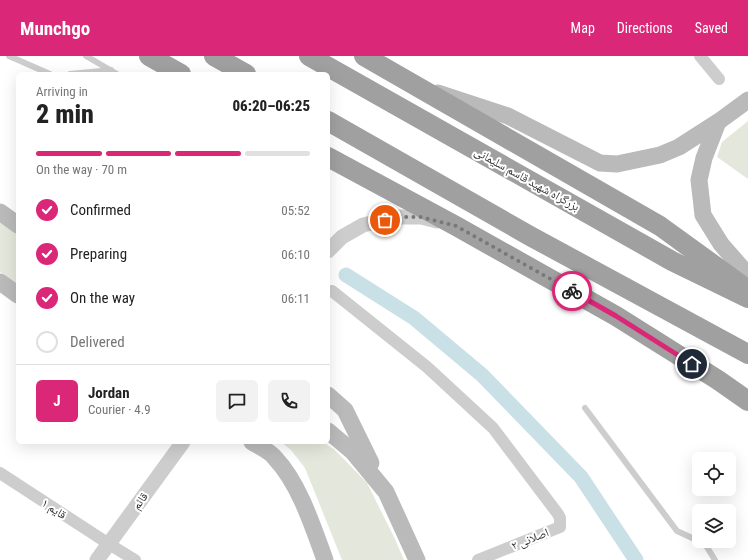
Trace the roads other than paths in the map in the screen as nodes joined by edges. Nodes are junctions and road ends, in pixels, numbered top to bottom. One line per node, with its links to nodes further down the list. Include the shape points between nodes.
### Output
1 (9, 56): 9 (lane)
2 (86, 56): 8 (lane)
3 (149, 56): 12 (highway)
4 (214, 56): 13 (highway)
5 (309, 56): 29 (highway, بزرگراه شهید قاسم سلیمانی, via 672,261)
6 (364, 56): 15 (highway)
7 (700, 56): 14 (street)
8 (111, 70): 10 (lane); 11 (lane)
9 (45, 72)
10 (90, 72)
11 (114, 72)
12 (177, 72)
13 (242, 72)
14 (719, 79)
15 (417, 86): 18 (main road, via 508,116 600,163 617,164 660,155 679,147); 26 (highway, via 660,226)
16 (748, 100): 18 (main road)
17 (330, 122): 30 (highway, via 530,236)
18 (718, 122): 24 (main road, via 704,158 699,180 703,215 721,244)
19 (330, 158): 22 (highway)
20 (0, 212): 21 (main road)
21 (16, 224)
22 (456, 226): 23 (street, via 421,217 396,217 363,225 342,237); 32 (highway, via 616,316 718,380)
23 (330, 248)
24 (748, 275)
25 (0, 282): 28 (main road)
26 (748, 289)
27 (332, 291): 44 (street, اصلانی ۲, via 427,367 493,428 558,514 560,527)
28 (16, 293)
29 (748, 298)
30 (748, 354)
31 (330, 397): 38 (main road, via 345,410)
32 (748, 402)
33 (585, 408): 45 (lane, via 678,531 705,544)
34 (330, 433): 38 (main road, via 353,452)
35 (183, 444): 39 (street, قائم)
36 (255, 444): 42 (main road, via 274,456 288,474 298,492)
37 (0, 473): 39 (street, قایم ۱)
38 (386, 492): 43 (main road)
39 (108, 544): 40 (street, قائم); 41 (street, قایم ۱)
40 (97, 560)
41 (135, 560)
42 (325, 560)
43 (416, 560)
44 (478, 560)
45 (715, 560)

